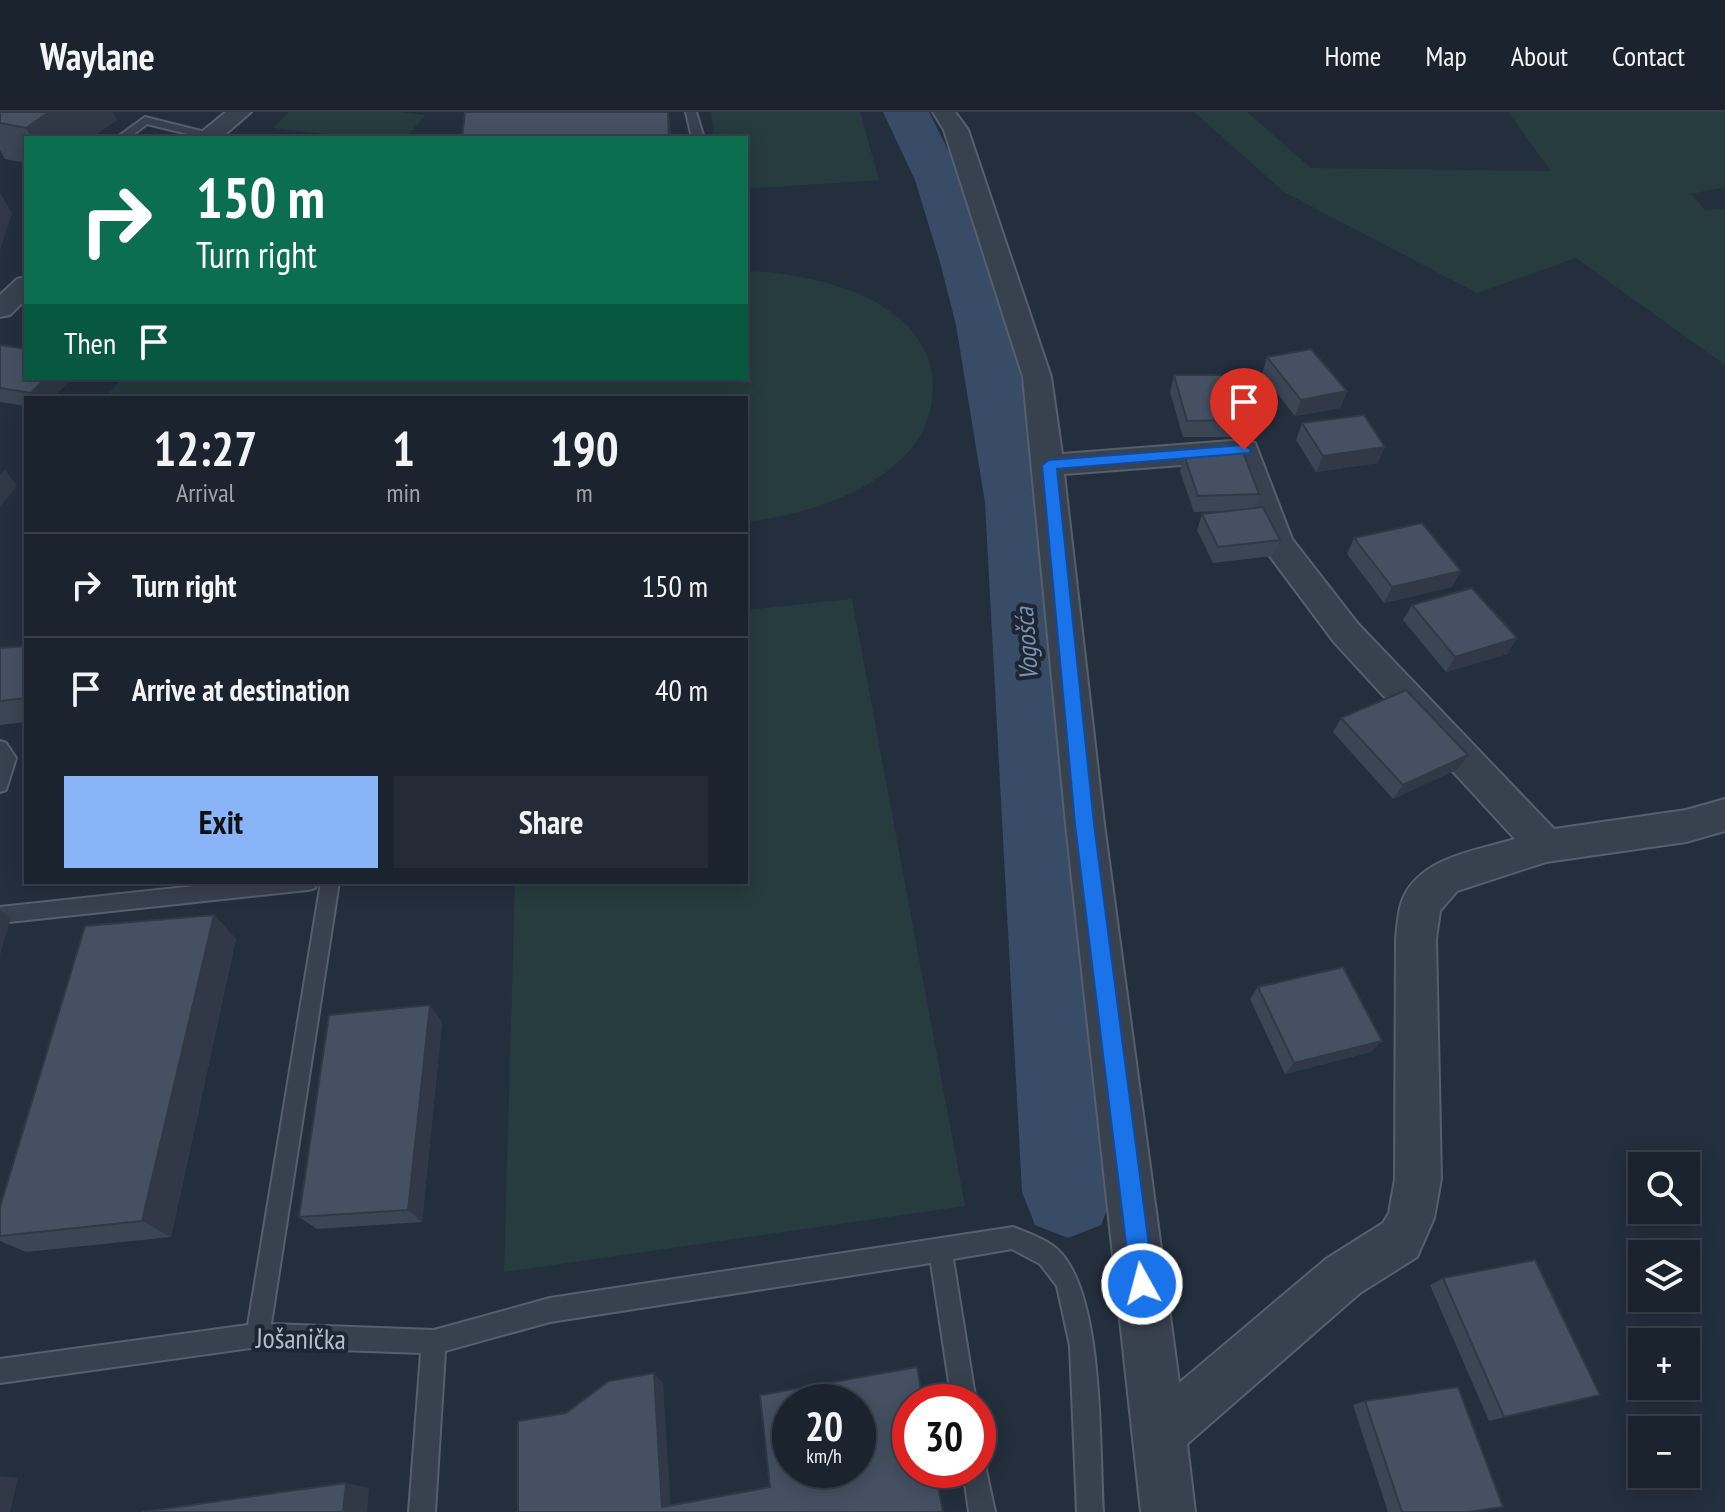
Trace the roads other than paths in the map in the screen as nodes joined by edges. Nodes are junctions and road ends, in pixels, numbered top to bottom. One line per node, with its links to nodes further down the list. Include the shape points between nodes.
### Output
1 (240, 112): 4 (street)
2 (691, 112): 6 (lane)
3 (944, 112): 9 (street, via 956,130 1037,377)
4 (200, 134): 5 (lane, via 145,120)
5 (125, 136)
6 (697, 136)
7 (24, 287): 8 (street)
8 (0, 309)
9 (1049, 465): 13 (street, via 1244,450 1277,543 1346,633); 22 (street, via 1085,824)
10 (0, 748): 11 (lane, via 7,758)
11 (0, 785)
12 (1725, 815): 13 (street, via 1686,826)
13 (1546, 846): 22 (street, via 1444,878 1421,904 1414,1021 1418,1179 1411,1218 1400,1240 1343,1276)
14 (289, 884): 16 (lane)
15 (330, 884): 18 (lane)
16 (0, 915)
17 (940, 1250): 19 (lane, Jošanička, via 550,1310); 21 (lane); 26 (lane, Jošanička, via 1013,1238 1048,1256 1067,1281 1082,1346)
18 (258, 1335): 19 (lane, Jošanička); 20 (lane, Jošanička)
19 (434, 1342): 24 (lane)
20 (0, 1371)
21 (961, 1384)
22 (1160, 1433): 27 (street)
23 (978, 1488): 25 (lane)
24 (422, 1512)
25 (982, 1512)
26 (1090, 1512)
27 (1168, 1512)

